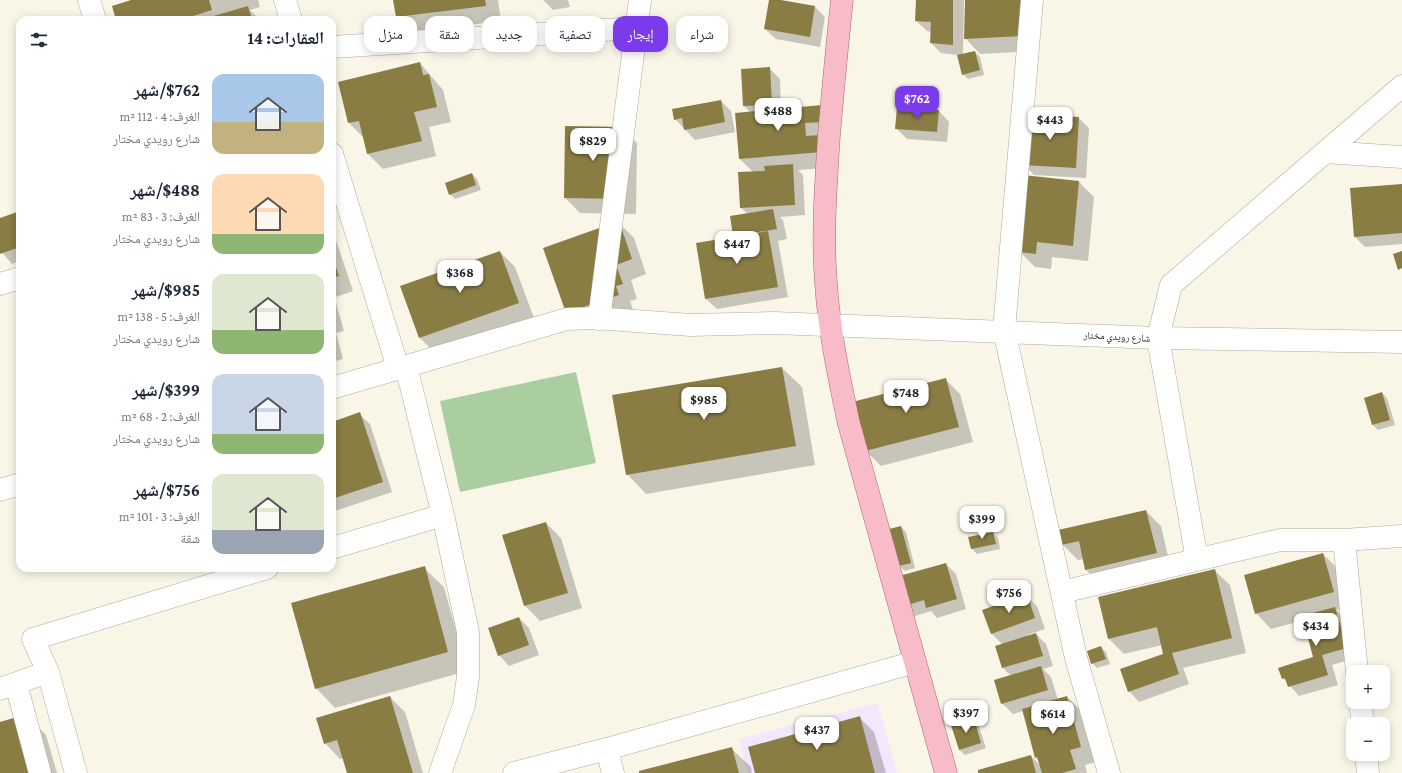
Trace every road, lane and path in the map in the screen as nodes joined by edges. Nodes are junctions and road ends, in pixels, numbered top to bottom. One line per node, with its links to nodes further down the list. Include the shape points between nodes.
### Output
1 (89, 0): 6 (street)
2 (286, 0): 7 (street)
3 (640, 0): 8 (street)
4 (842, 0): 19 (main road, via 835,61 825,217 826,284)
5 (1032, 0): 20 (street)
6 (95, 16)
7 (290, 16)
8 (638, 16)
9 (613, 29): 10 (street)
10 (336, 47)
11 (633, 52): 18 (street)
12 (1402, 86): 13 (street)
13 (1325, 152): 14 (street); 21 (street, via 1171,285)
14 (1402, 157)
15 (336, 166): 23 (street)
16 (16, 279): 17 (street)
17 (0, 284)
18 (599, 318): 19 (street, شارع رويدي مختار, via 690,325 774,323); 23 (street, شارع رويدي مختار, via 567,320)
19 (832, 326): 20 (street, شارع رويدي مختار); 34 (main road, via 849,424)
20 (1004, 330): 21 (street, شارع رويدي مختار); 33 (street)
21 (1158, 338): 22 (street, شارع رويدي مختار); 31 (street)
22 (1402, 342)
23 (402, 367): 24 (street, شارع رويدي مختار); 27 (street)
24 (336, 387)
25 (16, 485): 26 (street)
26 (0, 490)
27 (443, 515): 30 (street); 42 (street, via 465,614 469,653 464,705)
28 (1402, 536): 29 (street)
29 (1344, 540): 31 (street, via 1280,540); 35 (street)
30 (336, 547)
31 (1197, 560): 33 (street)
32 (254, 572): 36 (street, via 34,638)
33 (1062, 592): 46 (street, via 1076,658)
34 (915, 662): 38 (street); 45 (main road)
35 (1356, 665)
36 (48, 672): 37 (street); 41 (street)
37 (8, 686): 40 (street)
38 (607, 750): 43 (street); 44 (street)
39 (1367, 761): 47 (street)
40 (40, 773)
41 (76, 773)
42 (440, 773)
43 (514, 773)
44 (613, 773)
45 (946, 773)
46 (1109, 773)
47 (1368, 773)

